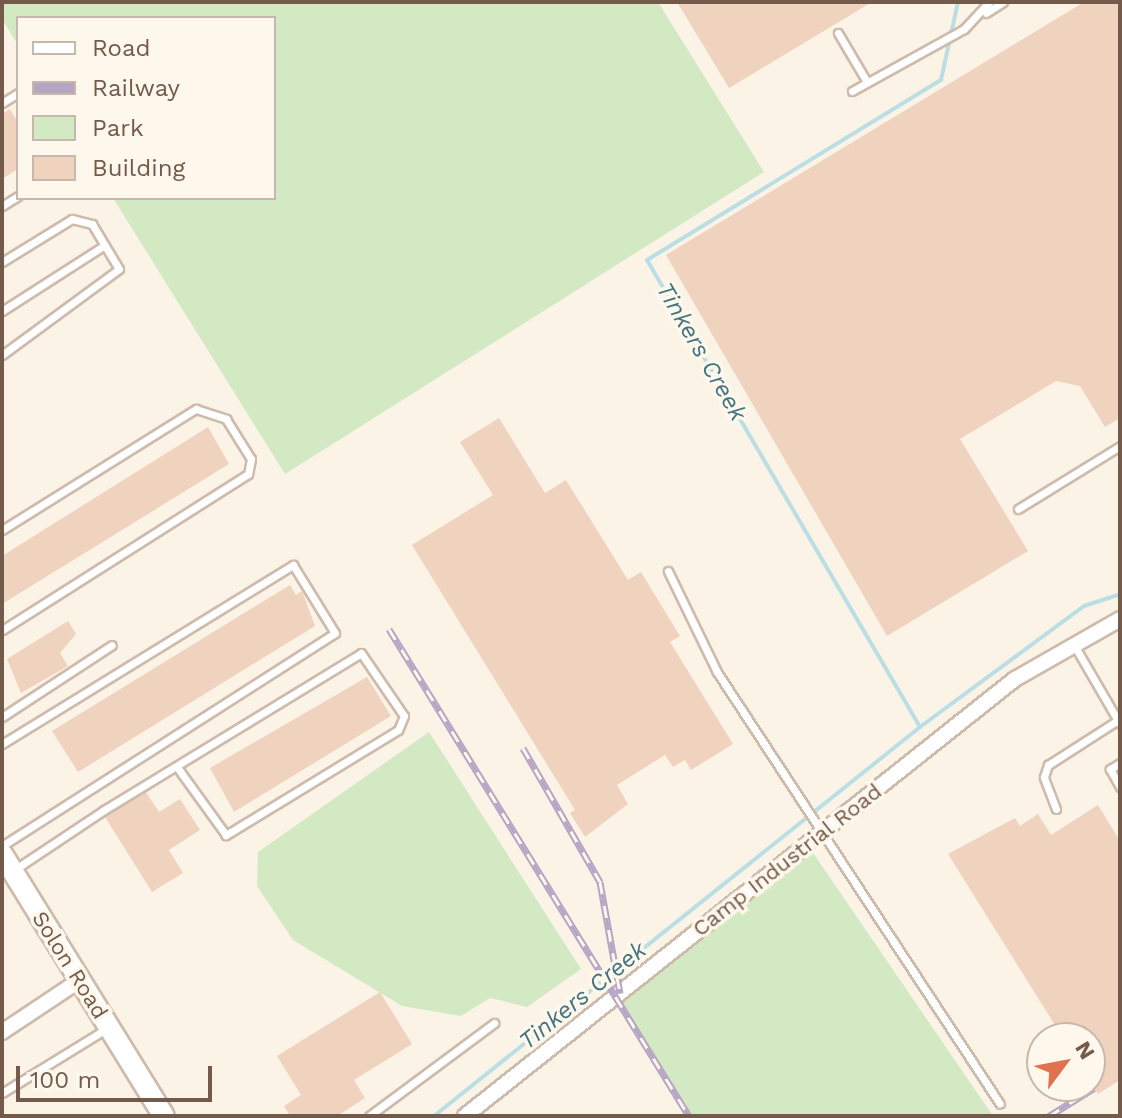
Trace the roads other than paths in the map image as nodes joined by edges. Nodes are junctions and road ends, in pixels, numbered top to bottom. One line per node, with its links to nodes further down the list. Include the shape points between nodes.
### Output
1 (989, 2): 3 (lane)
2 (1003, 2): 3 (lane)
3 (986, 13): 5 (lane)
4 (838, 33): 5 (lane)
5 (867, 82): 6 (lane)
6 (852, 91)
7 (105, 245): 8 (lane, via 92,224 72,219); 9 (lane); 10 (lane, via 117,277)
8 (2, 262)
9 (2, 311)
10 (2, 355)
11 (1120, 446): 12 (lane)
12 (1018, 509)
13 (2, 530): 16 (lane, via 196,409 226,419 251,459 248,474)
14 (668, 571): 26 (lane, via 717,672)
15 (1120, 619): 17 (street, Camp Industrial Road)
16 (2, 630)
17 (1073, 643): 20 (lane); 26 (street, Camp Industrial Road, via 1015,679)
18 (112, 645): 19 (lane)
19 (2, 717)
20 (1119, 722): 25 (lane, via 1048,765 1044,777)
21 (2, 744): 27 (lane, via 293,565 335,633)
22 (1120, 763): 24 (lane, via 1110,769)
23 (177, 767): 23 (lane, via 361,653 404,716 398,730 226,835); 28 (lane)
24 (1120, 787)
25 (1056, 809)
26 (821, 833): 34 (lane); 37 (street, Camp Industrial Road)
27 (2, 846)
28 (7, 863): 29 (street, Solon Road)
29 (80, 980): 31 (street); 32 (street, Solon Road)
30 (494, 1023): 36 (lane, via 394,1091)
31 (4, 1024)
32 (109, 1027): 33 (lane); 35 (street, Solon Road)
33 (2, 1093)
34 (1000, 1104)
35 (164, 1116)
36 (369, 1116)
37 (465, 1116)

